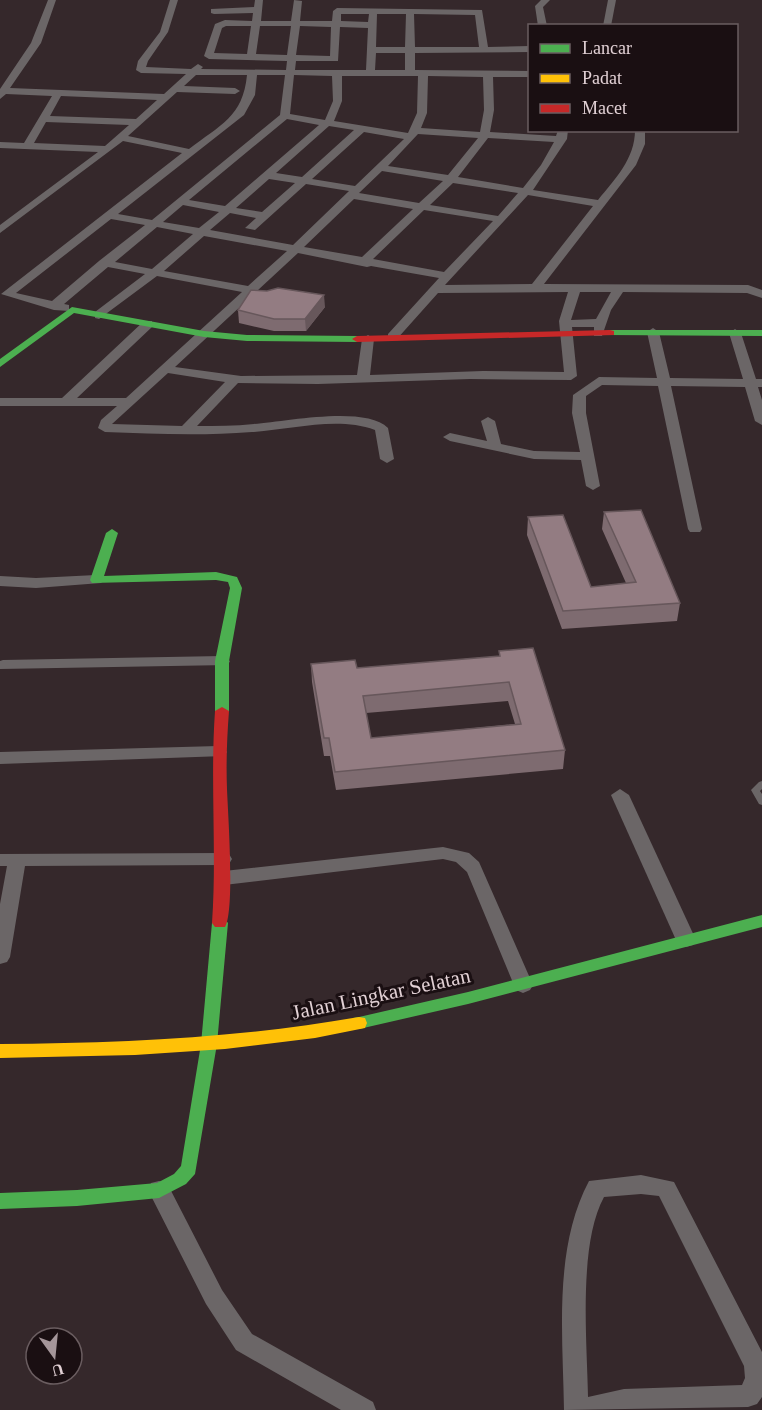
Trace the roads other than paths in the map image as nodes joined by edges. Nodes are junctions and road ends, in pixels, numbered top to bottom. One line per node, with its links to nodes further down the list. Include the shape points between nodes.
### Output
1 (52, 0): 41 (street, via 36,43)
2 (174, 0): 28 (street, via 164,32)
3 (259, 0): 9 (street)
4 (298, 0): 15 (street)
5 (337, 0): 11 (street)
6 (477, 0): 14 (street)
7 (546, 0): 18 (street, via 539,6)
8 (612, 0): 19 (street)
9 (257, 10): 10 (street); 16 (street)
10 (214, 11)
11 (338, 11): 12 (street); 17 (street)
12 (372, 11): 13 (street); 20 (street)
13 (410, 12): 14 (street); 23 (street)
14 (478, 12): 24 (street)
15 (295, 23): 16 (street); 17 (street); 27 (street)
16 (255, 24): 25 (street, via 220,24); 26 (street)
17 (336, 24): 20 (street); 27 (street, via 334,59)
18 (543, 24)
19 (607, 24)
20 (372, 25): 22 (street)
21 (528, 49): 24 (street)
22 (371, 50): 23 (street); 34 (street)
23 (411, 50): 24 (street); 35 (street)
24 (484, 50)
25 (209, 56): 26 (street); 29 (street)
26 (251, 58): 27 (street)
27 (292, 59): 31 (street)
28 (141, 70): 29 (street); 40 (street, via 158,87)
29 (194, 72): 30 (street); 40 (street)
30 (252, 74): 31 (street); 55 (street, via 250,95 241,113)
31 (290, 74): 33 (street); 42 (street)
32 (528, 74): 37 (street)
33 (337, 75): 34 (street); 45 (street, via 339,100)
34 (370, 75): 35 (street)
35 (410, 75): 36 (street)
36 (423, 75): 37 (street); 48 (street, via 422,113)
37 (488, 75): 49 (street)
38 (235, 91): 40 (street)
39 (59, 92): 40 (street); 41 (street); 43 (street)
40 (172, 93): 44 (street)
41 (2, 94)
42 (285, 116): 45 (street); 62 (street)
43 (46, 119): 44 (street); 53 (street)
44 (140, 122): 51 (street)
45 (327, 123): 46 (street); 57 (street)
46 (362, 129): 48 (street); 59 (street)
47 (640, 132): 63 (street, via 640,144 622,178)
48 (414, 134): 49 (street); 56 (street)
49 (485, 135): 50 (street); 58 (street)
50 (562, 135): 60 (street)
51 (123, 138): 54 (street); 55 (street)
52 (0, 145): 53 (street)
53 (28, 145): 54 (street)
54 (108, 149): 71 (street)
55 (190, 152): 66 (street)
56 (381, 168): 58 (street); 61 (street)
57 (267, 175): 59 (street); 65 (street)
58 (451, 179): 60 (street); 64 (street)
59 (306, 181): 61 (street); 67 (street)
60 (524, 191): 63 (street); 68 (street)
61 (352, 192): 64 (street); 73 (street)
62 (183, 202): 65 (street); 69 (street)
63 (600, 204): 78 (street)
64 (421, 206): 68 (street); 75 (street, via 367,258)
65 (228, 210): 67 (street); 72 (street)
66 (106, 215): 69 (street); 83 (street)
67 (264, 216): 70 (street)
68 (499, 219): 77 (street)
69 (155, 224): 72 (street); 74 (street)
70 (251, 228)
71 (0, 230)
72 (202, 232): 73 (street); 76 (street)
73 (294, 250): 75 (street); 82 (street)
74 (104, 263): 76 (street); 85 (street)
75 (367, 264): 77 (street)
76 (156, 272): 82 (street); 87 (street)
77 (446, 276): 79 (street)
78 (535, 288): 79 (street); 80 (street)
79 (435, 289): 95 (street)
80 (577, 289): 81 (street); 90 (street, via 567,308)
81 (617, 289): 84 (street, via 748,289); 89 (street)
82 (250, 290): 94 (street)
83 (4, 294): 85 (street)
84 (762, 294)
85 (54, 306): 86 (street)
86 (72, 310): 87 (main road); 97 (main road)
87 (99, 315): 88 (main road)
88 (148, 324): 94 (main road); 104 (street)
89 (598, 326): 90 (main road); 91 (main road)
90 (566, 327): 95 (main road); 100 (street, via 571,376)
91 (654, 332): 92 (main road); 101 (street)
92 (735, 333): 93 (main road); 102 (street)
93 (762, 333)
94 (204, 334): 96 (main road); 98 (street)
95 (392, 337): 96 (main road)
96 (368, 339): 100 (street)
97 (0, 364)
98 (166, 369): 99 (street); 105 (street)
99 (234, 380): 100 (street); 108 (street)
100 (363, 380)
101 (664, 382): 102 (street); 111 (street, via 599,381 580,395 579,413); 114 (street)
102 (757, 383): 107 (street)
103 (0, 402): 104 (street)
104 (65, 402): 105 (street)
105 (129, 402): 108 (street, via 105,428)
106 (488, 421): 110 (street)
107 (762, 421)
108 (186, 430): 112 (street, via 365,423 381,428)
109 (450, 437): 110 (street)
110 (495, 446): 111 (street, via 551,458)
111 (587, 456): 113 (street)
112 (387, 459)
113 (593, 486)
114 (695, 529)
115 (112, 533): 116 (main road)
116 (96, 580): 117 (street); 118 (main road, via 216,576 233,580 236,588)
117 (0, 581)
118 (222, 661): 119 (street); 120 (main road)
119 (3, 665)
120 (218, 752): 121 (street); 125 (main road)
121 (0, 758)
122 (762, 784): 124 (lane, via 754,790)
123 (620, 795): 129 (street)
124 (762, 802)
125 (223, 859): 126 (street); 127 (main road)
126 (9, 860): 130 (street)
127 (224, 878): 131 (street, via 443,853 462,855 471,861); 132 (main road)
128 (762, 921): 129 (main road, Jalan Lingkar Selatan)
129 (686, 940): 131 (main road, Jalan Lingkar Selatan)
130 (0, 957)
131 (524, 985): 132 (main road, Jalan Lingkar Selatan, via 367,1022)
132 (208, 1044): 133 (main road, Jalan Lingkar Selatan); 134 (main road, via 189,1169 180,1179)
133 (0, 1051)
134 (159, 1190): 135 (main road); 137 (street, via 214,1297 244,1342)
135 (0, 1201)
136 (650, 1405): 138 (street, via 624,1401); 138 (street, via 748,1396 759,1377 666,1189 638,1184 597,1188 589,1199 581,1235 576,1300)
137 (364, 1410)
138 (578, 1410)

